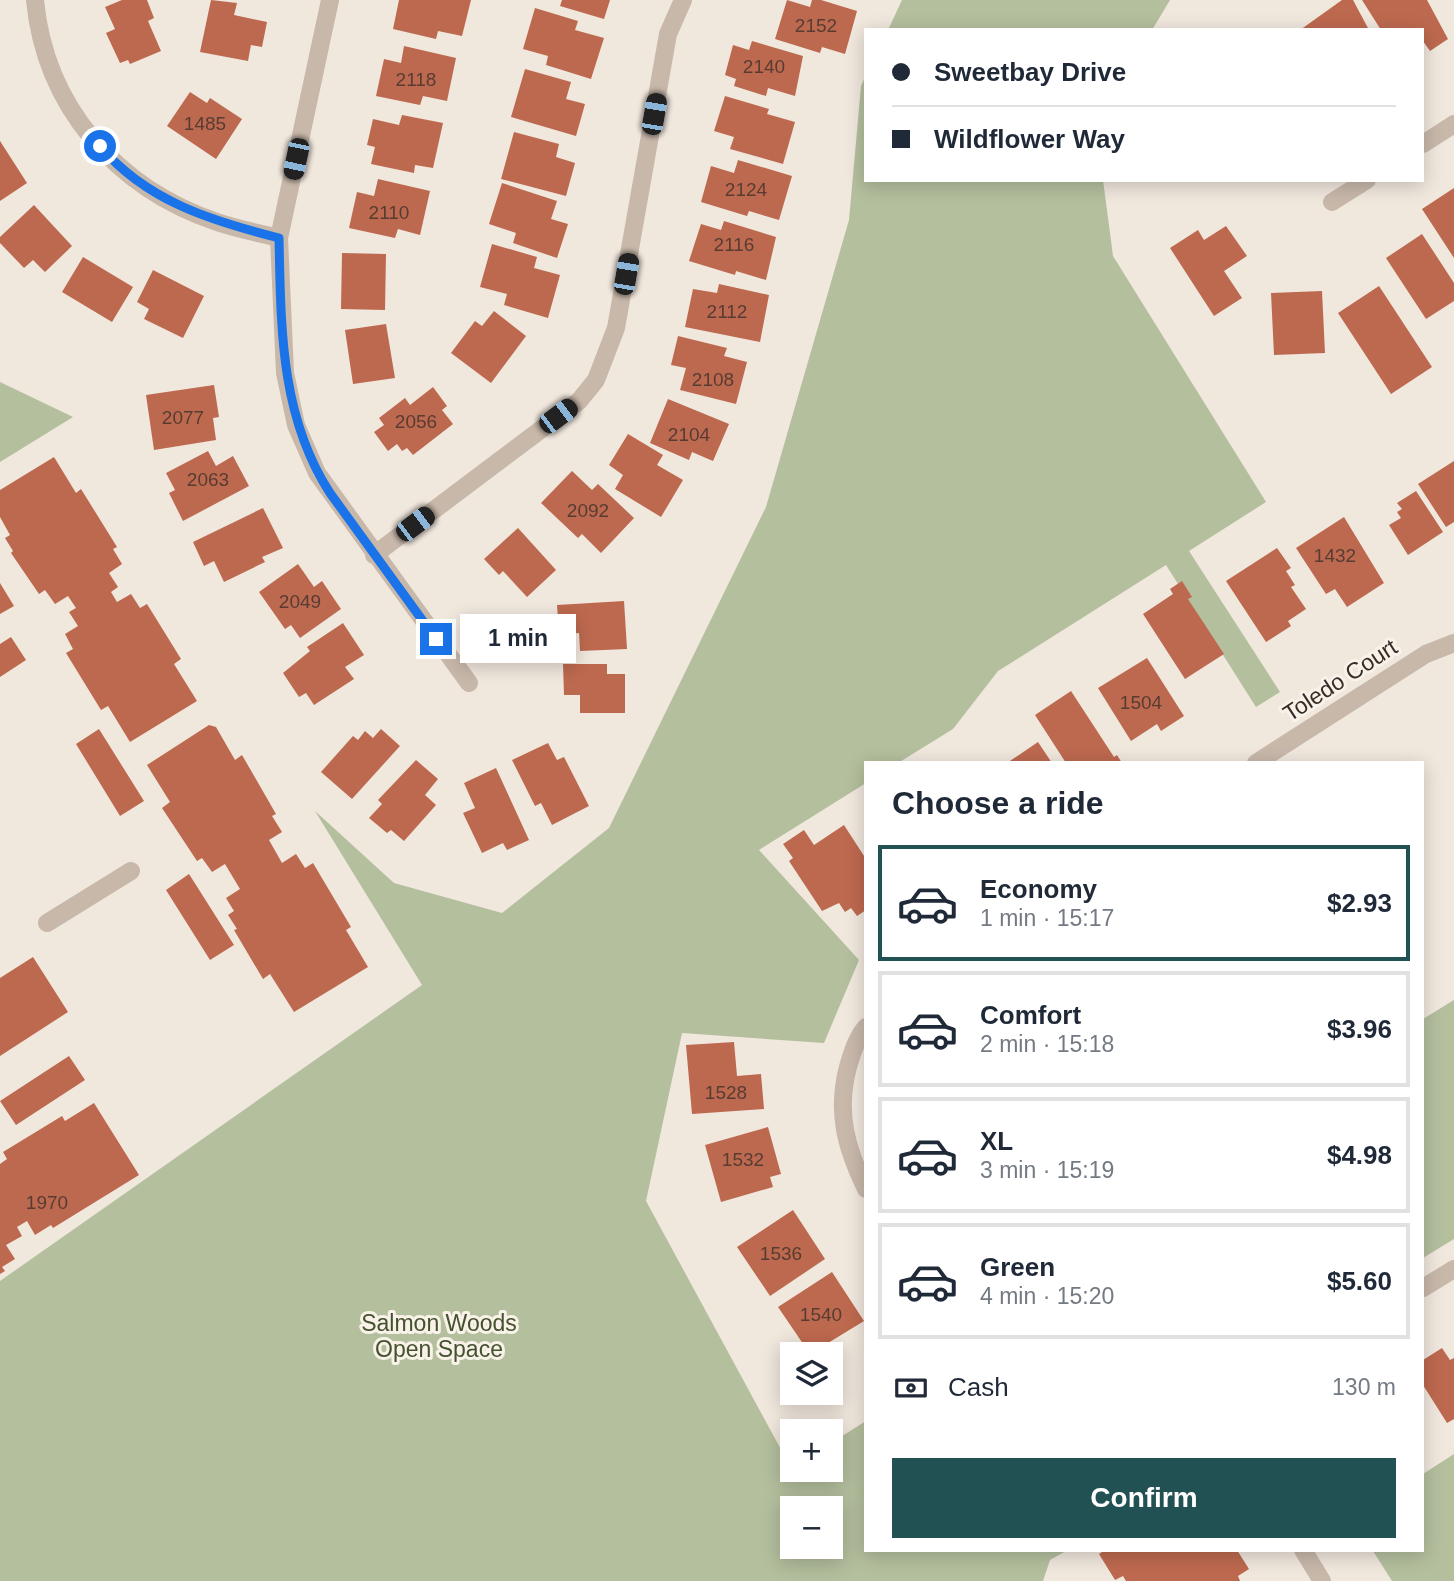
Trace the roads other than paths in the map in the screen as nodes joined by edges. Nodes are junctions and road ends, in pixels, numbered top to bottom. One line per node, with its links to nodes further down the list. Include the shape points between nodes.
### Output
1 (35, 0): 8 (street, via 49,69 72,114 114,163 162,198 216,222)
2 (330, 0): 8 (street)
3 (683, 0): 9 (street, via 668,34 616,328 596,380 579,401)
4 (1454, 124): 5 (street)
5 (1424, 143)
6 (1364, 182): 7 (street)
7 (1332, 202)
8 (279, 238): 9 (street, via 285,373 296,425 317,473)
9 (374, 555): 11 (street)
10 (1454, 643): 12 (street, Toledo Court, via 1426,654)
11 (469, 683)
12 (1259, 761)
13 (131, 871): 14 (street)
14 (47, 923)
15 (864, 1031): 16 (street, via 851,1057 842,1107 843,1130)
16 (864, 1184)
17 (1454, 1269): 18 (street)
18 (1424, 1287)
19 (1304, 1552): 20 (street)
20 (1322, 1581)

